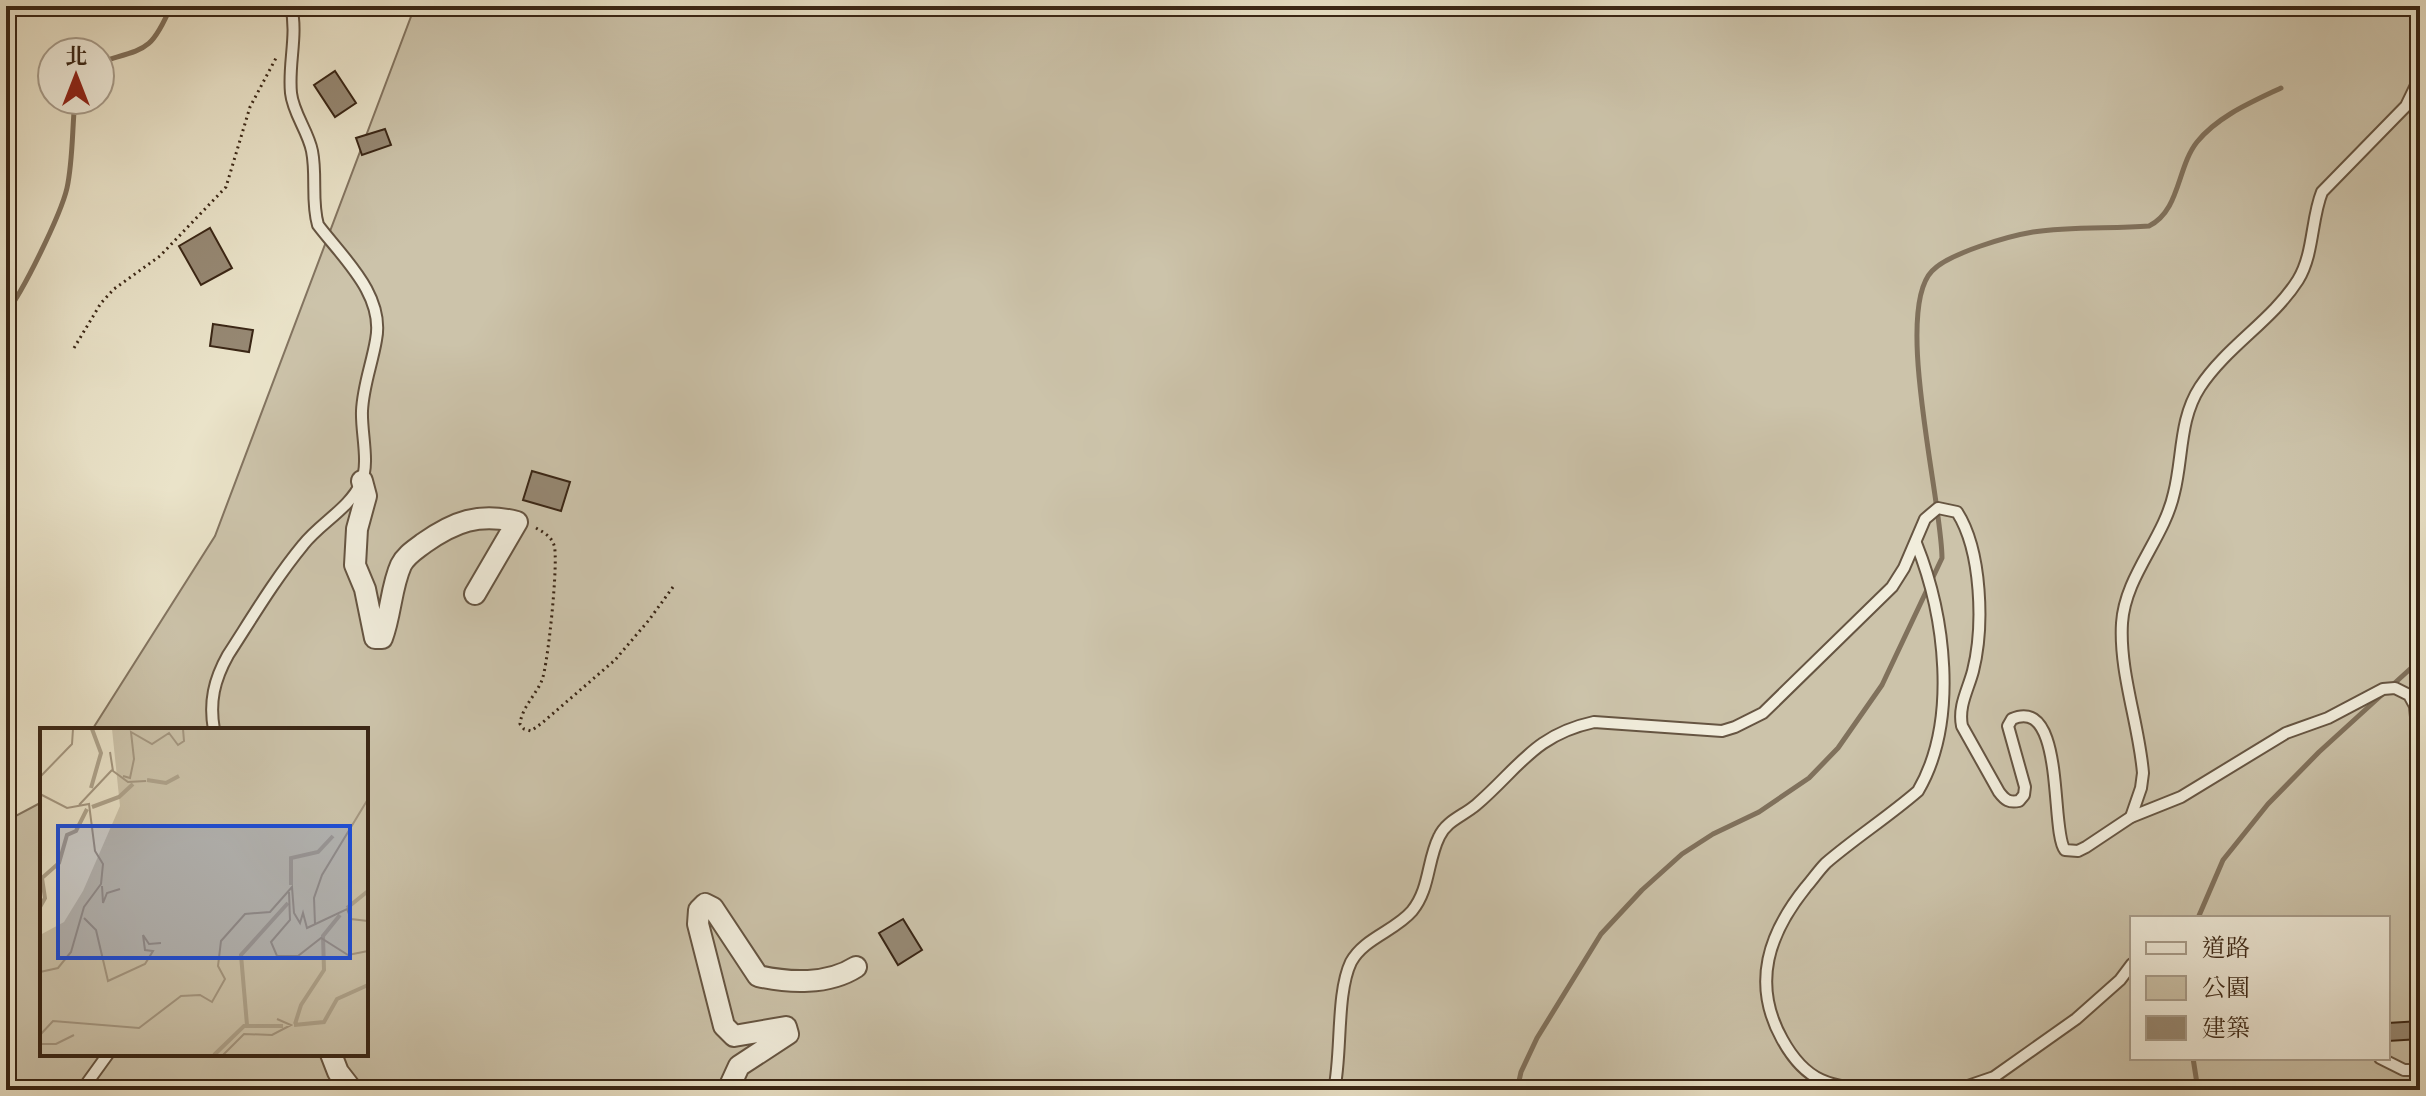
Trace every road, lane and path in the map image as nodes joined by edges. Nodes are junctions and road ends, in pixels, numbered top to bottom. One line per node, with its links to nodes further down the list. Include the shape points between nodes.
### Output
1 (291, 6): 2 (lane)
2 (293, 41): 4 (path, via 277,56 250,107 226,187 160,256 114,289); 5 (lane, via 291,91 312,151 318,225 373,297 378,315 364,391)
3 (2420, 77): 12 (lane, via 2406,106 2322,192 2301,276 2200,387 2190,407 2174,494 2125,601 2124,660 2143,773)
4 (74, 348)
5 (362, 481): 6 (street, via 366,496 355,565 378,639 398,573 410,553 463,520); 10 (lane, via 304,543 228,655 212,698)
6 (517, 522): 8 (path, via 547,534 555,545 546,664 521,716 524,729 531,731 542,723 615,660); 9 (street)
7 (1916, 543): 12 (lane, via 1933,510 1957,512 1963,521 1977,570 1978,644 1960,716 2005,800 2012,803 2024,795 2008,726 2025,715 2039,726 2051,751 2065,850 2078,851); 22 (lane, via 1892,587 1763,713 1722,731 1594,722 1575,726 1537,746 1475,806 1445,827 1414,908 1362,948 1350,964); 23 (lane, via 1940,623 1940,732 1926,778 1907,801 1824,865 1791,906 1766,966 1766,999 1793,1060 1814,1079)
8 (673, 587)
9 (475, 594)
10 (214, 728)
11 (2420, 759): 12 (lane, via 2415,706 2409,695 2383,689 2286,733 2181,797)
12 (2131, 817)
13 (856, 967): 21 (street, via 811,981 758,976 713,908 705,904 698,924 724,1026 734,1036 786,1027 788,1034 739,1066)
14 (2130, 967): 24 (lane, via 2076,1019 1994,1077)
15 (107, 1056): 19 (lane)
16 (332, 1056): 20 (street)
17 (2384, 1060): 18 (lane, via 2404,1070)
18 (2420, 1070)
19 (82, 1090)
20 (352, 1090)
21 (728, 1090)
22 (1334, 1090)
23 (1878, 1090)
24 (1937, 1090)

